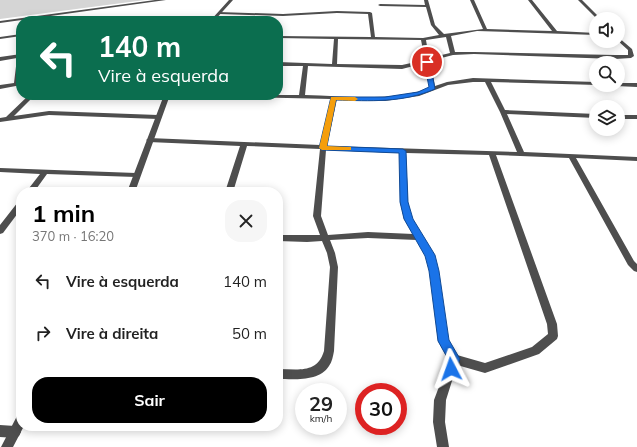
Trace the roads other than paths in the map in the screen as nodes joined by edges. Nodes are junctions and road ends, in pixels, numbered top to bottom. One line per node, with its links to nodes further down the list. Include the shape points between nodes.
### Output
1 (164, 0): 13 (street)
2 (227, 0): 3 (street)
3 (231, 0): 11 (street)
4 (426, 0): 9 (street)
5 (472, 0): 17 (street)
6 (530, 0): 18 (street)
7 (580, 0): 10 (street)
8 (380, 2): 9 (street); 12 (street)
9 (427, 6): 20 (street, via 433,25)
10 (592, 12)
11 (220, 13): 12 (street); 14 (street)
12 (370, 13): 25 (street)
13 (45, 16)
14 (217, 16)
15 (16, 20): 16 (street)
16 (0, 22)
17 (486, 31): 18 (street); 20 (street)
18 (556, 32): 19 (street)
19 (589, 34)
20 (446, 35): 26 (street); 28 (street)
21 (16, 36): 23 (street)
22 (283, 37): 24 (street)
23 (0, 38)
24 (336, 38): 25 (street); 34 (street)
25 (373, 38): 26 (street)
26 (423, 39): 31 (street)
27 (625, 45): 28 (street, via 631,56)
28 (453, 54): 31 (street)
29 (16, 57): 30 (street)
30 (0, 59)
31 (427, 62): 34 (street, via 402,66); 41 (street)
32 (283, 64): 33 (street)
33 (306, 64): 34 (street); 43 (street)
34 (334, 65)
35 (487, 80): 37 (street); 41 (street, via 460,81); 47 (street)
36 (16, 84): 40 (street)
37 (589, 84)
38 (625, 85): 39 (street)
39 (637, 86)
40 (0, 87)
41 (433, 88): 44 (street, via 398,98)
42 (283, 96): 43 (street)
43 (302, 96): 44 (street)
44 (334, 98): 56 (street)
45 (27, 100): 52 (street)
46 (165, 100): 49 (street)
47 (503, 112): 48 (street); 59 (street)
48 (589, 116)
49 (158, 117): 52 (street, via 49,113); 54 (street)
50 (625, 117): 51 (street)
51 (637, 117)
52 (10, 118): 53 (street)
53 (0, 120)
54 (149, 140): 55 (street); 64 (street)
55 (244, 144): 56 (street); 67 (street)
56 (322, 148): 57 (street); 70 (street, via 317,216)
57 (403, 151): 58 (street); 71 (street, via 404,202 408,219)
58 (492, 153): 59 (street); 74 (street, via 552,324 553,336 535,351 485,368)
59 (522, 154): 60 (street)
60 (572, 157): 61 (street); 73 (street)
61 (637, 159)
62 (0, 170): 63 (street)
63 (46, 171): 64 (street); 65 (street)
64 (136, 175): 66 (street)
65 (34, 187)
66 (132, 187)
67 (231, 187)
68 (16, 210): 69 (street)
69 (0, 231)
70 (326, 237): 71 (street); 72 (street); 75 (street, via 334,267 329,351 325,364 303,373)
71 (420, 237): 74 (street, via 430,255 434,271 444,341)
72 (283, 238)
73 (637, 270)
74 (454, 359): 79 (street, via 440,400 439,422)
75 (283, 374)
76 (0, 431): 77 (street)
77 (15, 432): 78 (street)
78 (7, 447)
79 (443, 447)

